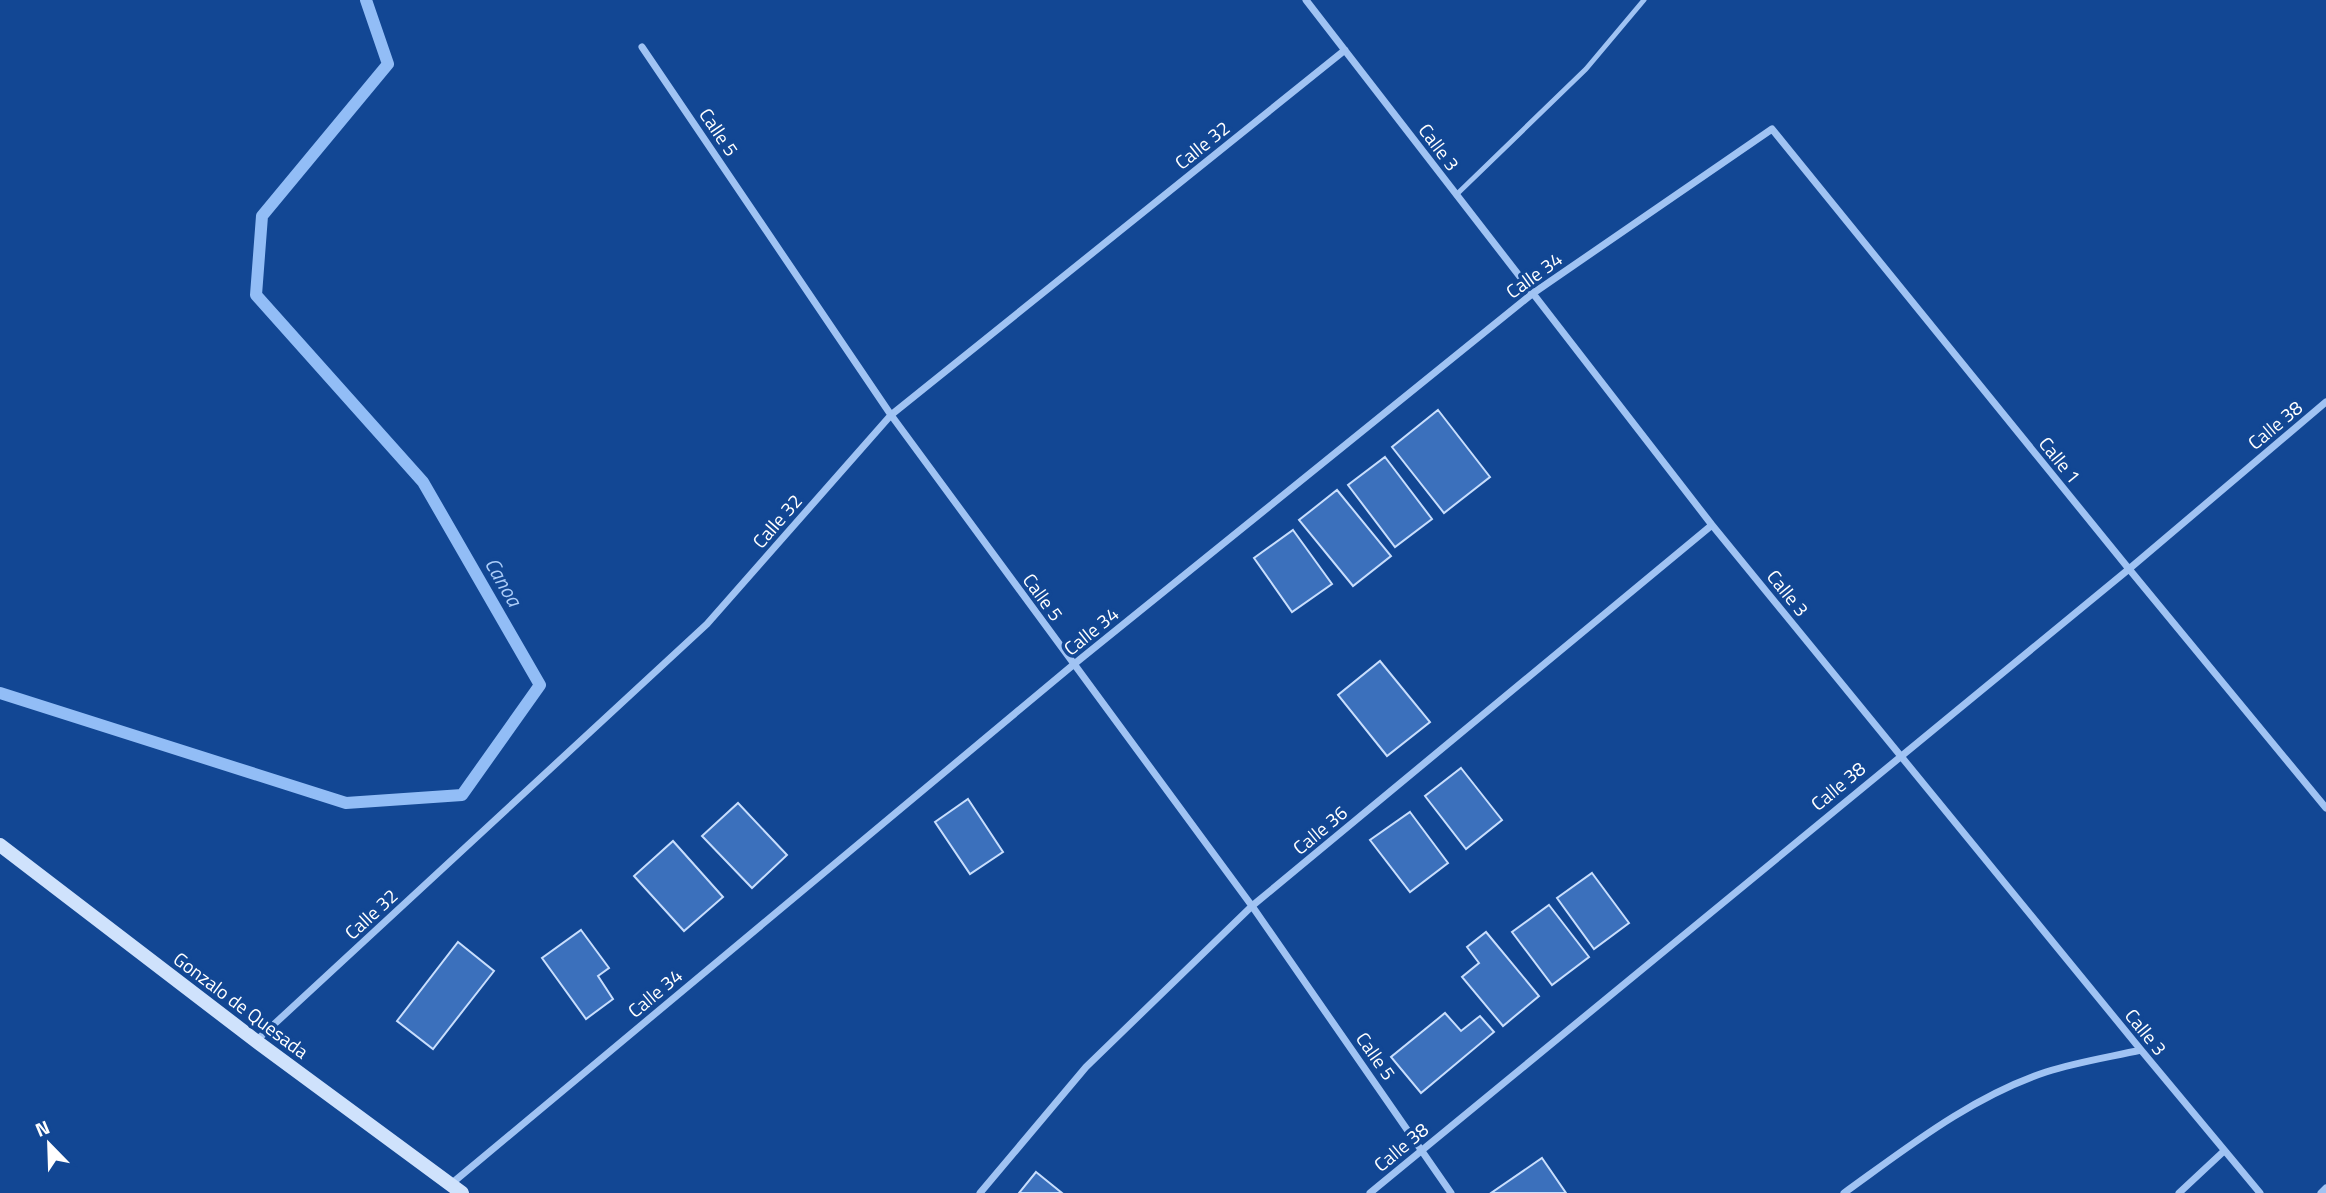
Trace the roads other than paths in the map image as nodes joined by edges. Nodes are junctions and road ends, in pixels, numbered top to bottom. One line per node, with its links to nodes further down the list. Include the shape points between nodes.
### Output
1 (1306, 0): 4 (street, Calle 3)
2 (1644, 0): 6 (lane, via 1587,69)
3 (642, 47): 9 (street, Calle 5)
4 (1345, 50): 6 (street, Calle 3); 9 (street, Calle 32)
5 (1772, 129): 7 (street, Calle 34); 11 (street, Calle 1)
6 (1456, 195): 7 (street, Calle 3)
7 (1532, 294): 10 (street, Calle 3); 12 (street, Calle 34)
8 (2326, 402): 11 (street, Calle 38)
9 (891, 415): 12 (street, Calle 5); 17 (street, Calle 32, via 707,624)
10 (1712, 525): 13 (street, Calle 3); 16 (street, Calle 36)
11 (2129, 569): 13 (street, Calle 38); 14 (street, Calle 1)
12 (1073, 665): 16 (street, Calle 5); 22 (street, Calle 34)
13 (1899, 756): 18 (street, Calle 3); 19 (street, Calle 38)
14 (2326, 808)
15 (0, 845): 17 (street, Gonzalo de Quesada)
16 (1252, 906): 19 (street, Calle 5); 23 (street, Calle 36, via 1086,1067)
17 (256, 1041): 22 (street, Gonzalo de Quesada)
18 (2141, 1050): 20 (street, Calle 3); 26 (street, via 2047,1071 1986,1097 1929,1131)
19 (1422, 1150): 24 (street, Calle 38); 25 (street, Calle 5)
20 (2224, 1151): 27 (street); 28 (street, Calle 3)
21 (2326, 1188): 29 (street)
22 (456, 1189)
23 (980, 1193)
24 (1370, 1193)
25 (1451, 1193)
26 (1844, 1193)
27 (2179, 1193)
28 (2260, 1193)
29 (2321, 1193)

